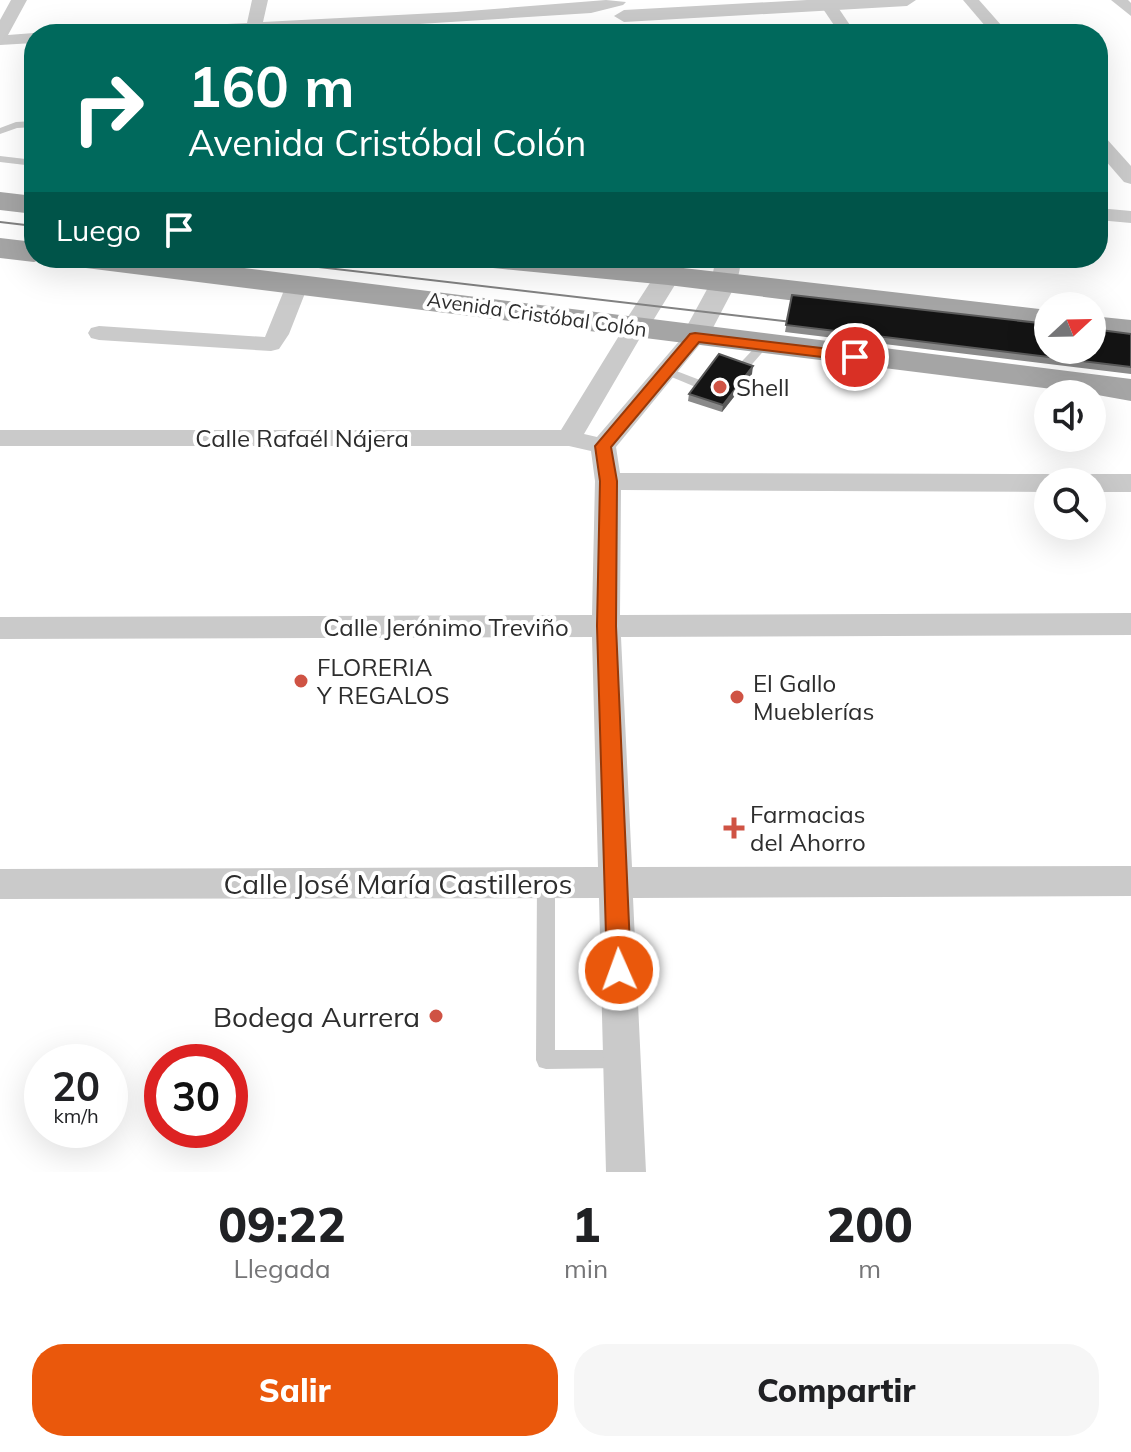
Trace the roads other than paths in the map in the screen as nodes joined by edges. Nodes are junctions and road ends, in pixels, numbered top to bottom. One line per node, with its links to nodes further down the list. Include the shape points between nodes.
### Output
1 (19, 0): 17 (street)
2 (260, 0): 11 (street)
3 (453, 0): 12 (street)
4 (907, 0): 7 (street)
5 (971, 0): 16 (street)
6 (1119, 0): 9 (street)
7 (826, 2): 8 (street); 15 (street)
8 (657, 4): 10 (street); 14 (street)
9 (1131, 11)
10 (623, 13): 13 (street, via 591,8)
11 (255, 24)
12 (457, 24)
13 (472, 24)
14 (667, 24)
15 (841, 24)
16 (992, 24)
17 (0, 37): 18 (street)
18 (24, 38)
19 (24, 125): 20 (lane)
20 (0, 131)
21 (1108, 152): 24 (street)
22 (0, 159): 23 (lane)
23 (24, 162)
24 (1131, 178)
25 (0, 201): 26 (main road)
26 (24, 204)
27 (1108, 215): 28 (street)
28 (1131, 217)
29 (0, 248): 30 (main road)
30 (24, 251)
31 (171, 268): 35 (main road, Avenida Cristóbal Colón)
32 (670, 268): 37 (street)
33 (689, 268): 34 (main road)
34 (726, 270): 36 (main road); 41 (street)
35 (298, 283): 37 (main road, Avenida Cristóbal Colón); 40 (street, via 271,344)
36 (1034, 319)
37 (636, 326): 41 (main road, Avenida Cristóbal Colón); 46 (street)
38 (1106, 328): 39 (main road)
39 (1131, 331)
40 (99, 333)
41 (695, 337): 42 (main road, Avenida Cristóbal Colón); 43 (street)
42 (763, 345): 43 (lane, via 720,393); 44 (main road, Avenida Cristóbal Colón)
43 (666, 371): 47 (street)
44 (1131, 390)
45 (0, 438): 46 (street, Calle Rafaél Nájera)
46 (569, 438): 47 (street, Calle Rafaél Nájera)
47 (603, 446): 48 (street)
48 (608, 481): 49 (street); 53 (street)
49 (1034, 483)
50 (1106, 483): 51 (street)
51 (1131, 483)
52 (1131, 624): 53 (street, Calle Jerónimo Treviño)
53 (606, 626): 54 (street, Calle Jerónimo Treviño); 57 (street)
54 (0, 628)
55 (1131, 881): 57 (street, Calle José María Castilleros)
56 (546, 882): 57 (street, Calle José María Castilleros); 58 (street, Calle José María Castilleros); 59 (lane, via 546,1060)
57 (616, 882): 59 (street)
58 (0, 884)
59 (622, 1059): 60 (street)
60 (626, 1172)

